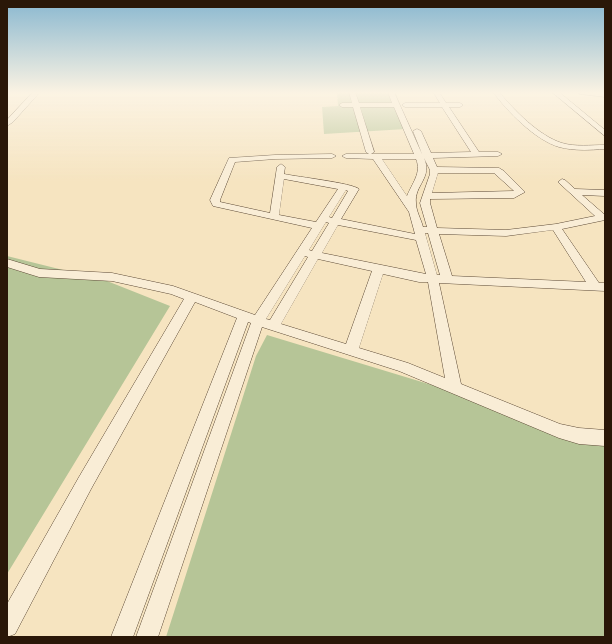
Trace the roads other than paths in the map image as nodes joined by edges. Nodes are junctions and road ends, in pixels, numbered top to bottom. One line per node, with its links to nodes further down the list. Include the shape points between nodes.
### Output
1 (362, 122): 13 (street)
2 (409, 122): 12 (street)
3 (455, 122): 9 (street)
4 (526, 122): 8 (street, via 554,143)
5 (592, 122): 6 (street)
6 (605, 133)
7 (605, 146): 8 (street)
8 (589, 147): 15 (street)
9 (475, 152): 10 (street); 12 (street)
10 (497, 152)
11 (346, 153): 13 (street)
12 (423, 154): 13 (street); 17 (street); 23 (street, via 423,172)
13 (373, 155): 25 (street)
14 (332, 156): 16 (street)
15 (605, 156)
16 (280, 158): 18 (street, via 283,160); 26 (street, via 232,160 215,200 216,204 222,206)
17 (434, 170): 24 (street); 24 (street, via 496,170 520,192 514,195)
18 (279, 176): 20 (street); 26 (street)
19 (562, 182): 21 (street)
20 (346, 190): 28 (street); 29 (street)
21 (575, 192): 22 (street); 27 (street)
22 (605, 193)
23 (413, 194): 24 (street); 25 (street)
24 (426, 196): 31 (street)
25 (413, 212): 32 (street)
26 (274, 217): 29 (street)
27 (604, 218): 30 (street)
28 (336, 221): 29 (street); 32 (street); 34 (street)
29 (320, 222): 33 (street)
30 (556, 227): 31 (street, via 506,233); 39 (street)
31 (432, 230): 32 (street); 38 (street)
32 (420, 234): 37 (street)
33 (302, 252): 34 (street); 41 (street)
34 (316, 255): 36 (street); 41 (street)
35 (7, 263): 40 (street, via 46,274 124,278)
36 (378, 270): 37 (street); 42 (street)
37 (433, 280): 38 (street); 43 (street)
38 (447, 280): 39 (street)
39 (600, 287)
40 (192, 296): 41 (street); 47 (street)
41 (258, 321): 42 (street); 45 (street, via 216,384); 46 (street)
42 (351, 350): 43 (street)
43 (454, 387): 44 (street, via 559,431)
44 (605, 438)
45 (145, 576): 46 (street); 48 (street)
46 (167, 581): 49 (street)
47 (7, 626)
48 (122, 637)
49 (147, 637)

